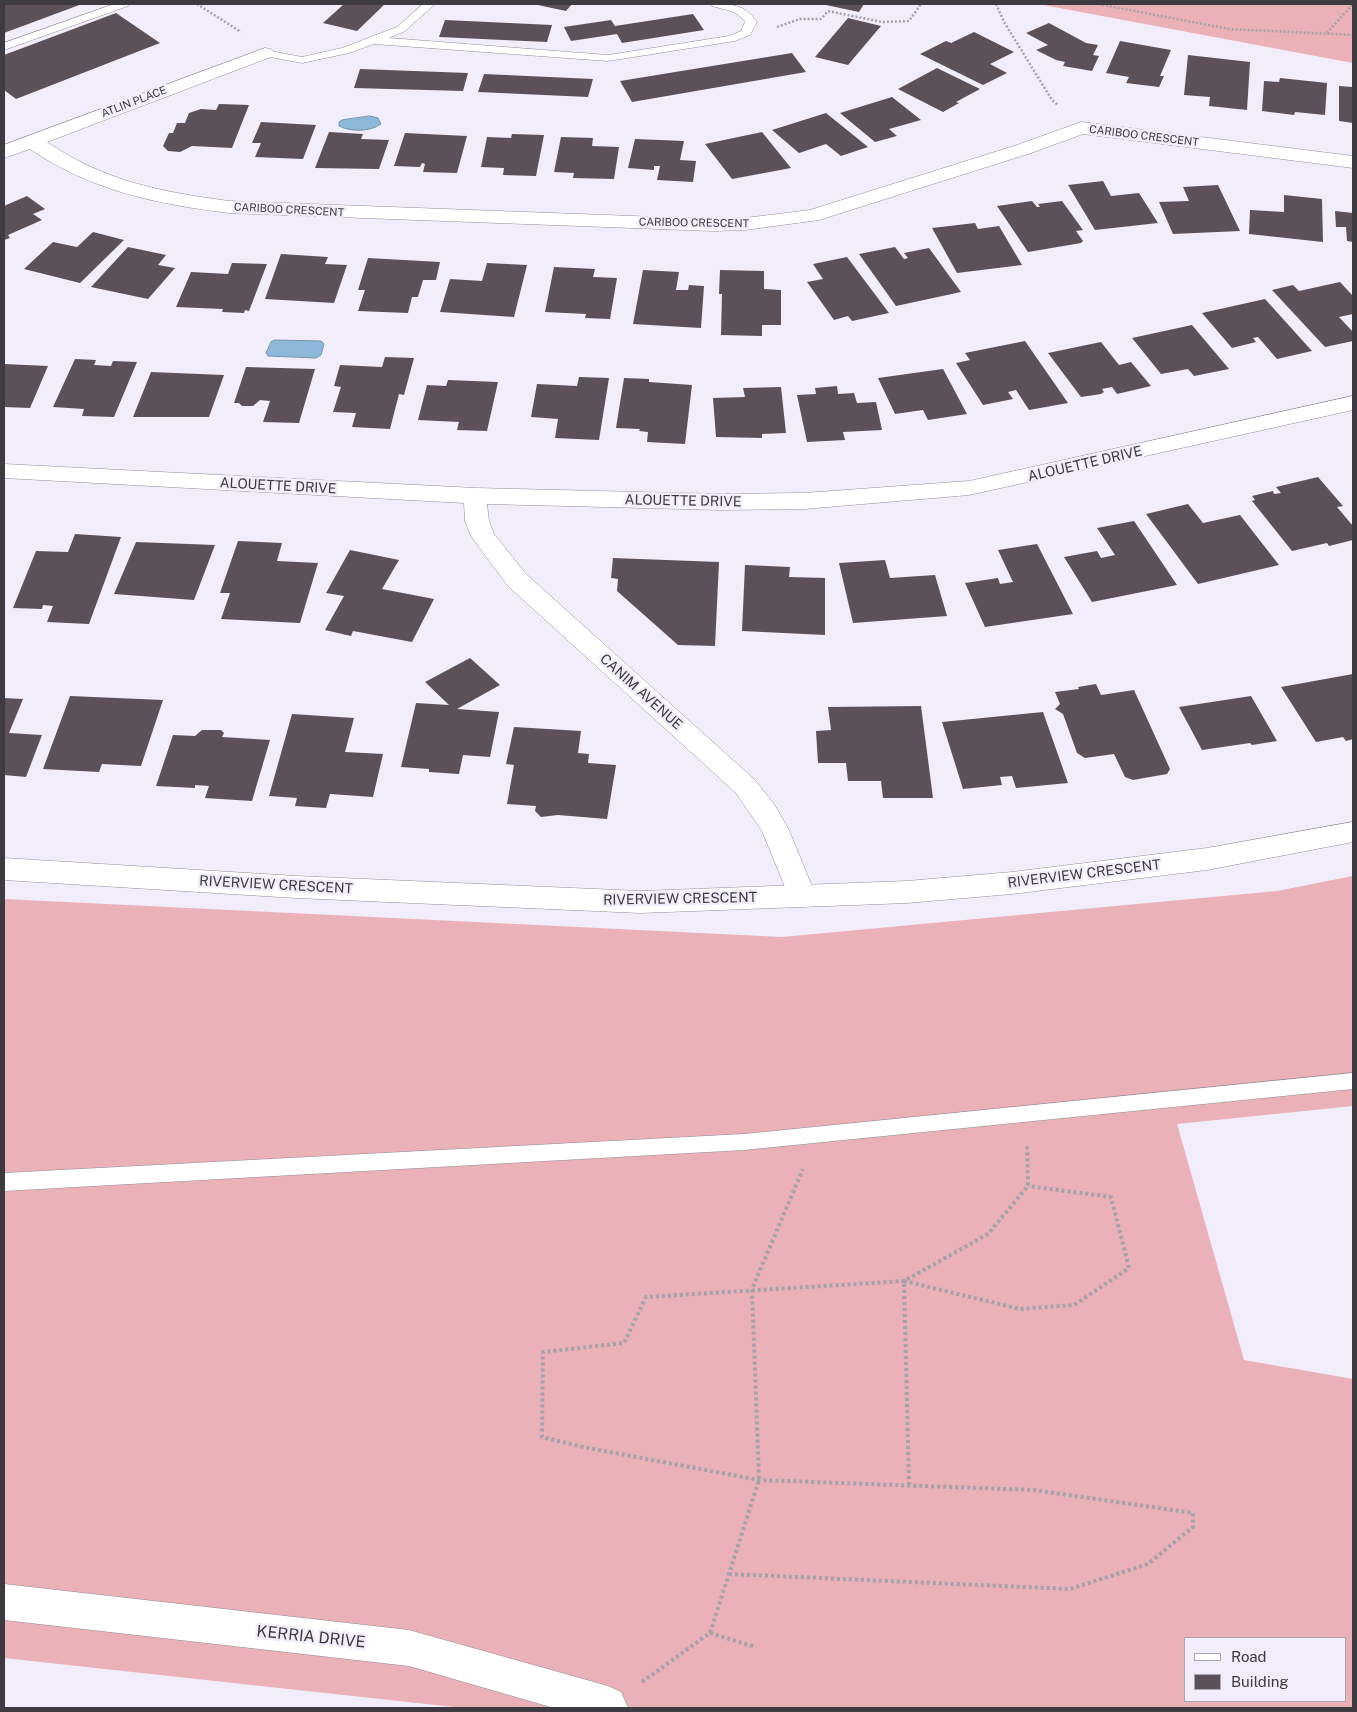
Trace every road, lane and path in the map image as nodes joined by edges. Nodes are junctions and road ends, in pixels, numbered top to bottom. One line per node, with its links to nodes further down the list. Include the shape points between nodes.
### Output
1 (124, 4): 13 (lane)
2 (197, 4): 14 (path, via 245,34)
3 (429, 4): 12 (lane, via 401,29)
4 (716, 4): 9 (lane, via 738,8 747,14 751,22)
5 (921, 4): 9 (path, via 909,21 882,22 828,11 821,19 800,19 781,27)
6 (996, 4): 15 (path, via 1052,100)
7 (1098, 4): 10 (path, via 1229,28)
8 (1353, 4): 10 (path)
9 (749, 26): 12 (lane, via 746,33 731,38 608,58)
10 (1327, 33): 11 (path)
11 (1353, 35)
12 (373, 40): 14 (lane, via 345,51 302,60)
13 (4, 47)
14 (265, 53): 16 (street, ATLIN PLACE)
15 (1081, 128): 16 (street, CARIBOO CRESCENT, via 812,216 721,225 320,212 183,202 88,176 60,162); 18 (street, CARIBOO CRESCENT)
16 (32, 141): 17 (street, ATLIN PLACE)
17 (4, 152)
18 (1353, 162)
19 (1353, 403): 21 (street, ALOUETTE DRIVE, via 960,489 804,501)
20 (4, 471): 21 (street, ALOUETTE DRIVE)
21 (475, 496): 24 (street, CANIM AVENUE, via 477,521 483,536 517,580 745,786 775,830)
22 (1353, 832): 24 (street, RIVERVIEW CRESCENT, via 1207,859 1109,872 907,892)
23 (4, 869): 24 (street, RIVERVIEW CRESCENT, via 514,898 641,902)
24 (802, 896)
25 (1353, 1081): 26 (lane)
26 (1026, 1114): 27 (lane); 29 (path)
27 (818, 1134): 28 (lane, via 744,1142); 31 (path)
28 (4, 1182)
29 (1028, 1186): 30 (path, via 988,1234); 30 (path, via 1111,1197 1129,1268 1074,1305 1020,1310)
30 (904, 1281): 31 (path); 33 (path)
31 (752, 1289): 32 (path); 32 (path, via 646,1297 624,1343 543,1352 542,1436 583,1447)
32 (759, 1480): 33 (path); 34 (path)
33 (909, 1485): 34 (path, via 1033,1490 1193,1513 1193,1527 1148,1564 1070,1589)
34 (729, 1574): 36 (path)
35 (4, 1602): 38 (street, KERRIA DRIVE, via 409,1648)
36 (710, 1634): 37 (path); 38 (path)
37 (756, 1647)
38 (609, 1707)

